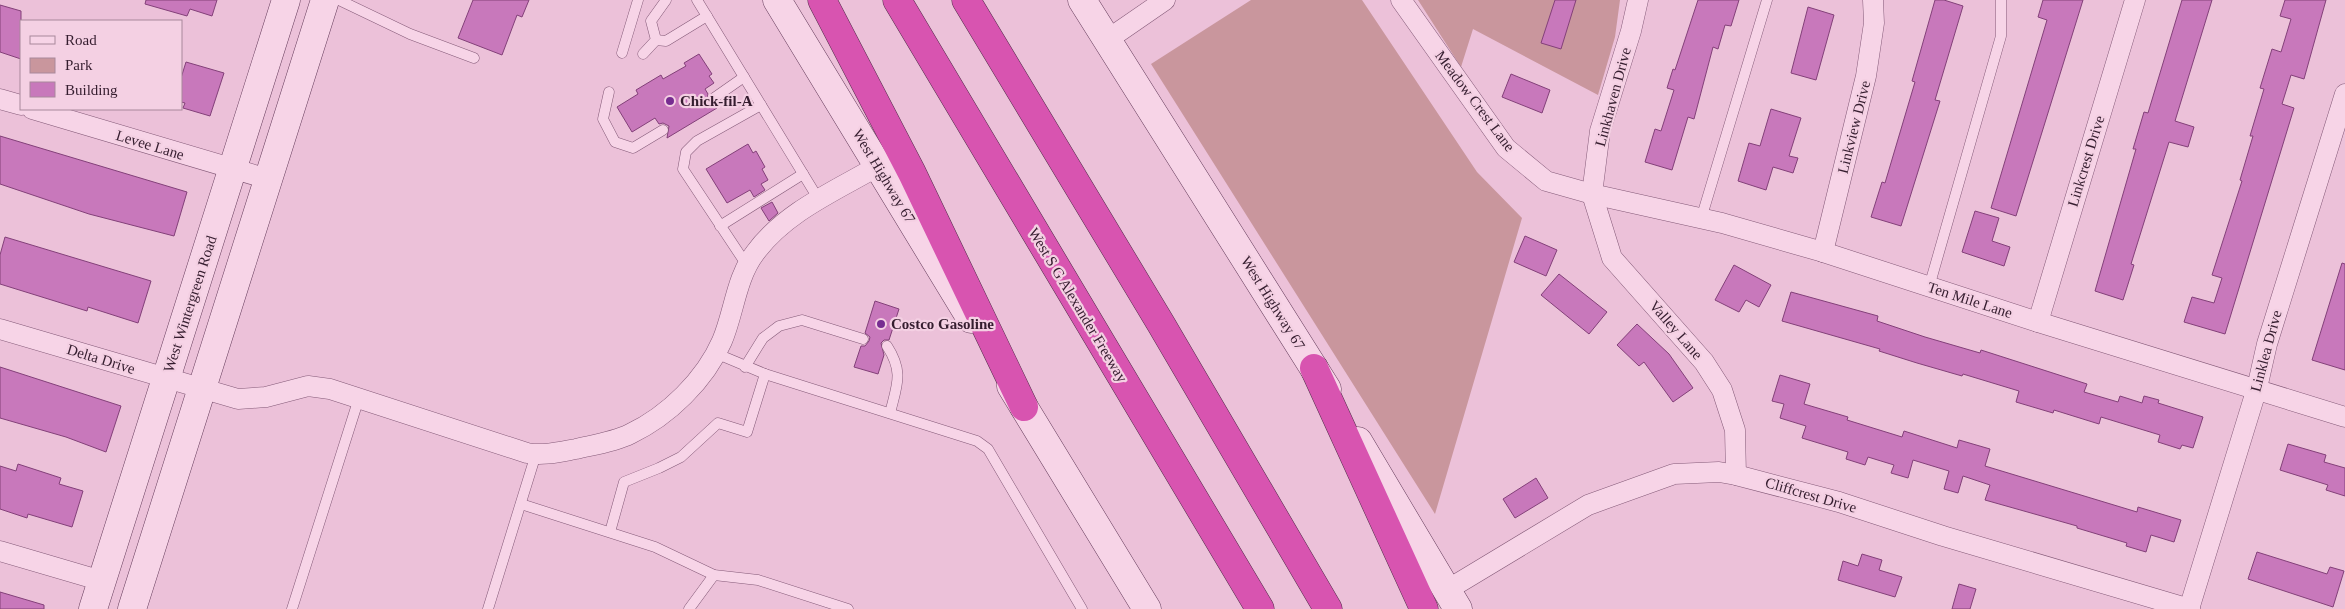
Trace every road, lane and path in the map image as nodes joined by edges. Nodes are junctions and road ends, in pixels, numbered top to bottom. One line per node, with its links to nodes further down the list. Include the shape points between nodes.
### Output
1 (286, 0): 35 (main road, West Wintergreen Road)
2 (325, 0): 37 (main road)
3 (339, 0): 24 (lane, via 410,34)
4 (638, 0): 22 (lane)
5 (666, 0): 20 (lane, via 651,21)
6 (697, 0): 19 (lane)
7 (777, 0): 34 (main road, West Highway 67)
8 (822, 0): 57 (highway, via 912,173)
9 (897, 0): 76 (highway, West S G Alexander Freeway)
10 (966, 0): 77 (highway)
11 (1082, 0): 21 (main road, West Highway 67)
12 (1165, 0): 21 (street)
13 (1401, 0): 38 (street, Meadow Crest Lane, via 1506,148 1546,181)
14 (1638, 0): 38 (street, Linkhaven Drive, via 1600,131)
15 (1767, 0): 40 (lane)
16 (1873, 0): 42 (street, Linkview Drive, via 1874,23 1866,76)
17 (2001, 0): 44 (lane, via 2001,36)
18 (2135, 0): 45 (street, Linkcrest Drive)
19 (707, 16): 20 (lane, via 666,41); 25 (lane)
20 (656, 40): 23 (lane)
21 (1107, 40): 51 (main road, West Highway 67)
22 (622, 53)
23 (643, 54)
24 (474, 58)
25 (744, 77): 28 (lane); 30 (lane)
26 (609, 92): 33 (lane, via 603,119 615,142 633,148)
27 (2345, 94): 55 (street, Linklea Drive, via 2267,344)
28 (714, 98)
29 (0, 99): 31 (street)
30 (761, 105): 36 (lane); 41 (lane, via 697,140 686,152 683,169)
31 (20, 106)
32 (35, 110): 35 (street, Levee Lane)
33 (663, 130)
34 (878, 166): 39 (street); 57 (main road, West Highway 67)
35 (232, 170): 37 (street, Levee Lane); 53 (main road, West Wintergreen Road)
36 (803, 174): 39 (lane); 41 (lane)
37 (268, 179): 54 (main road)
38 (1592, 194): 40 (street, Ten Mile Lane); 61 (street, Valley Lane, via 1612,258 1704,362 1722,390 1735,430)
39 (819, 200): 43 (street, via 773,232 754,254)
40 (1701, 219): 42 (street, Ten Mile Lane)
41 (720, 226): 43 (lane)
42 (1823, 252): 44 (street, Ten Mile Lane)
43 (748, 267): 49 (street, via 722,341)
44 (1929, 287): 45 (street, Ten Mile Lane)
45 (2038, 322): 55 (street, Ten Mile Lane)
46 (0, 328): 53 (street, Delta Drive)
47 (863, 339): 50 (lane, via 802,320 779,326 763,338)
48 (887, 346): 58 (lane, via 898,362 897,387)
49 (715, 352): 50 (lane); 60 (street, via 706,369 684,394 661,415 630,434 557,453)
50 (745, 367): 52 (lane)
51 (1314, 368): 67 (main road, West Highway 67); 78 (highway)
52 (765, 374): 58 (lane); 63 (lane, via 747,432 718,423 681,457 624,482)
53 (166, 379): 54 (street, Delta Drive); 66 (main road, West Wintergreen Road)
54 (202, 388): 56 (street, Delta Drive, via 238,399 266,397 308,386); 69 (main road)
55 (2257, 388): 59 (street, Ten Mile Lane); 79 (street, Linklea Drive)
56 (358, 398): 60 (street, Delta Drive); 70 (lane)
57 (1024, 408): 75 (main road, West Highway 67)
58 (890, 413): 74 (lane, via 977,442 988,449)
59 (2345, 417)
60 (536, 454): 62 (lane)
61 (1736, 475): 67 (street, Cliffcrest Drive, via 1719,472 1674,474 1588,505); 79 (street, Cliffcrest Drive, via 1839,502)
62 (521, 504): 63 (lane); 71 (lane)
63 (610, 532): 65 (lane, via 655,547)
64 (0, 550): 66 (street)
65 (714, 575): 72 (lane); 73 (lane, via 758,580)
66 (102, 581): 68 (main road, West Wintergreen Road)
67 (1453, 600)
68 (93, 609)
69 (132, 609)
70 (292, 609)
71 (488, 609)
72 (689, 609)
73 (848, 609)
74 (1082, 609)
75 (1147, 609)
76 (1260, 609)
77 (1328, 609)
78 (1424, 609)
79 (2189, 609)

